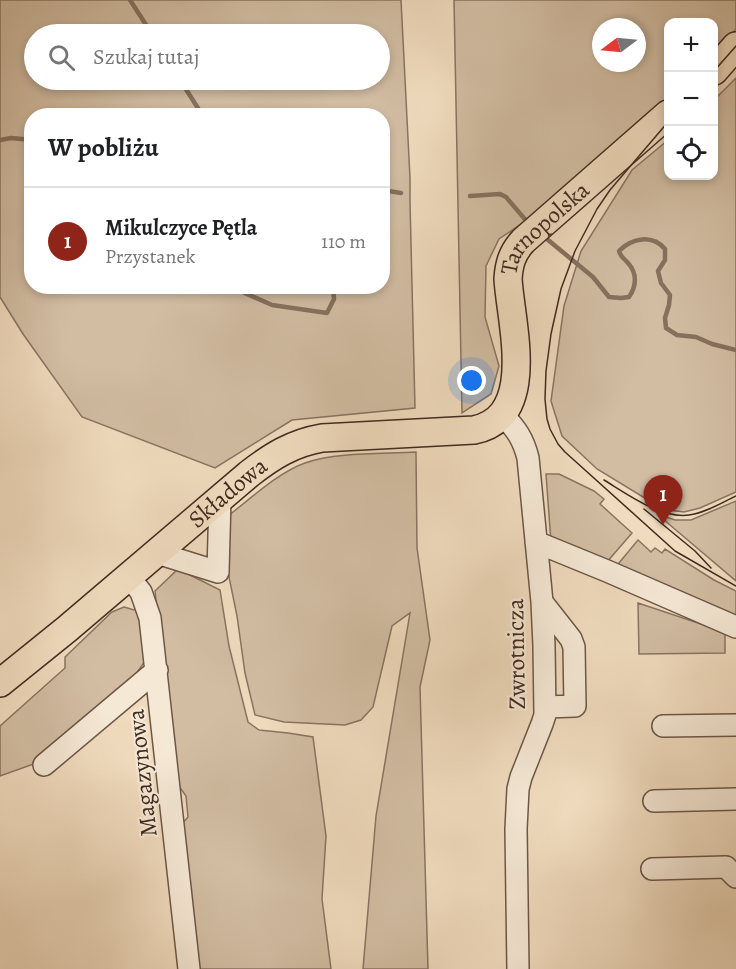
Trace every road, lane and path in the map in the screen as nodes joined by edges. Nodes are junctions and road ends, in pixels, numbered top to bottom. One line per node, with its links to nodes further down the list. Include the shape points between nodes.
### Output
1 (736, 46): 2 (main road)
2 (718, 66)
3 (664, 118): 4 (main road, Tarnopolska, via 513,253 509,291 517,371 511,399)
4 (502, 414): 5 (main road, Składowa, via 486,427 474,430 307,441 270,458); 6 (street, Zwrotnicza, via 525,444)
5 (220, 499): 7 (main road, Składowa); 7 (street, via 218,572)
6 (536, 542): 9 (street, Zwrotnicza); 10 (street)
7 (158, 553): 8 (main road, Składowa)
8 (129, 577): 11 (street, Magazynowa, via 148,608); 12 (main road, Składowa)
9 (542, 602): 13 (street, Zwrotnicza); 13 (street, via 574,647 575,706)
10 (736, 627)
11 (157, 670): 16 (street); 21 (street, Magazynowa)
12 (0, 683)
13 (545, 707): 22 (street, Zwrotnicza, via 518,789)
14 (736, 725): 15 (street)
15 (663, 726)
16 (44, 765)
17 (736, 799): 18 (street)
18 (654, 801)
19 (652, 869): 20 (street, via 726,867)
20 (736, 877)
21 (189, 969)
22 (518, 969)

